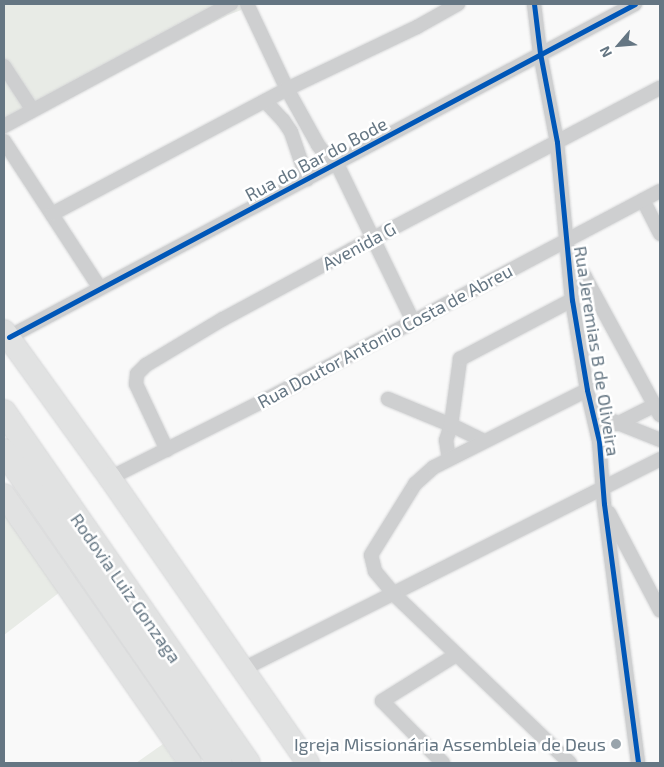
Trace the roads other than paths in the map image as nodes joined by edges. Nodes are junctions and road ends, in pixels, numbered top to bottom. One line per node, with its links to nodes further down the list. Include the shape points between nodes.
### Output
1 (231, 4): 11 (street)
2 (247, 4): 9 (street)
3 (458, 4): 9 (street)
4 (534, 4): 6 (street, Rua Jeremias B de Oliveira)
5 (635, 4): 6 (street, Rua do Bar do Bode)
6 (540, 53): 14 (street, Rua Jeremias B de Oliveira); 15 (street, Rua do Bar do Bode)
7 (4, 66): 11 (street)
8 (660, 88): 14 (street, Avenida G)
9 (287, 89): 10 (street); 15 (street, via 323,152)
10 (265, 101): 16 (street, via 291,132); 19 (street)
11 (32, 109): 12 (street)
12 (4, 126)
13 (4, 141): 19 (street)
14 (557, 142): 21 (street, Avenida G); 22 (street, Rua Jeremias B de Oliveira)
15 (337, 164): 16 (street, Rua do Bar do Bode); 21 (street)
16 (307, 179): 23 (street, Rua do Bar do Bode)
17 (660, 191): 18 (street, Rua Doutor Antonio Costa de Abreu)
18 (643, 200): 20 (street); 22 (street, Rua Doutor Antonio Costa de Abreu)
19 (52, 214): 23 (street)
20 (660, 234)
21 (373, 239): 25 (street); 36 (street, Avenida G, via 223,319 140,370 136,384)
22 (566, 245): 24 (street, Rua Jeremias B de Oliveira); 25 (street, Rua Doutor Antonio Costa de Abreu); 29 (street)
23 (100, 288): 26 (street, Rua do Bar do Bode)
24 (572, 300): 27 (street, Rua Jeremias B de Oliveira); 33 (street, via 460,359)
25 (413, 320): 36 (street, Rua Doutor Antonio Costa de Abreu)
26 (6, 334): 40 (main road)
27 (587, 390): 31 (street, Rua Jeremias B de Oliveira); 35 (street)
28 (388, 399): 33 (street)
29 (658, 410): 32 (street)
30 (4, 412): 50 (highway, Rodovia Luiz Gonzaga)
31 (592, 414): 32 (street); 41 (street, Rua Jeremias B de Oliveira, via 599,441)
32 (618, 424): 34 (street)
33 (451, 425): 35 (street); 38 (street, via 446,440)
34 (660, 440)
35 (484, 441): 38 (street)
36 (166, 450): 40 (street, Rua Doutor Antonio Costa de Abreu)
37 (4, 451): 49 (highway, Rodovia Luiz Gonzaga)
38 (449, 459): 44 (street, via 434,467 416,484 371,555 375,571)
39 (660, 460): 41 (street)
40 (110, 478): 47 (main road)
41 (604, 489): 43 (street, Rua Jeremias B de Oliveira); 44 (street)
42 (4, 495): 48 (main road)
43 (604, 504): 45 (street); 54 (street, Rua Jeremias B de Oliveira)
44 (394, 594): 46 (street); 47 (street)
45 (660, 610)
46 (456, 655): 52 (street, via 382,701); 53 (street)
47 (243, 669): 51 (main road)
48 (190, 763)
49 (220, 763)
50 (248, 763)
51 (308, 763)
52 (443, 763)
53 (570, 763)
54 (638, 763)

